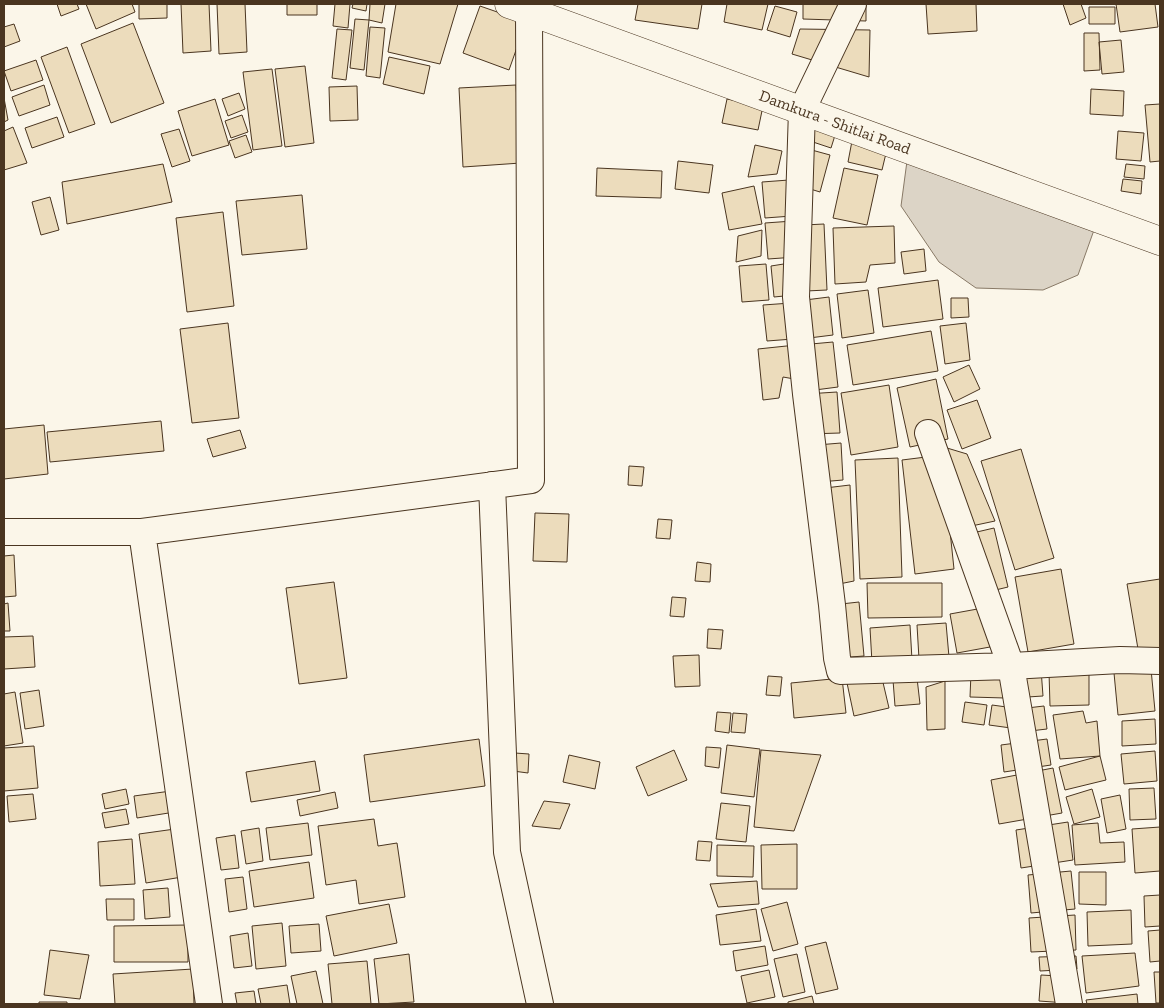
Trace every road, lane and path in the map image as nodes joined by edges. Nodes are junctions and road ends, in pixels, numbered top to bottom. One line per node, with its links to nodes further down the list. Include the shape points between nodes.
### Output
1 (853, 4): 3 (street)
2 (519, 7): 3 (street, Damkura - Shitlai Road); 6 (street, via 531,480)
3 (802, 110): 4 (street, Damkura - Shitlai Road); 10 (street, via 796,297 840,671)
4 (1160, 241)
5 (928, 433): 10 (street)
6 (492, 485): 8 (street); 12 (street, via 507,852)
7 (4, 532): 8 (street)
8 (142, 532): 11 (street)
9 (1160, 660): 10 (street)
10 (1010, 666): 13 (street)
11 (209, 1004)
12 (540, 1004)
13 (1069, 1004)

